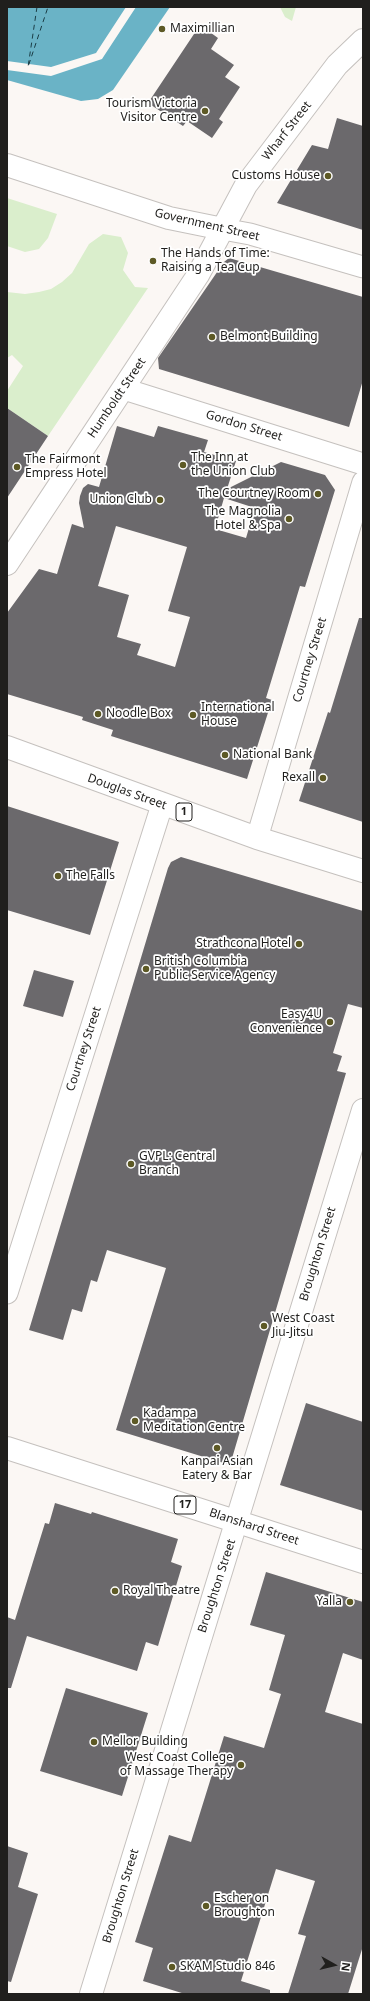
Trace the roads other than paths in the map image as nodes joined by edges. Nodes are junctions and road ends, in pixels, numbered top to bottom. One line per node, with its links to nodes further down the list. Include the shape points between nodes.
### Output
1 (363, 40): 3 (street, Wharf Street, via 337,65 246,185)
2 (7, 165): 3 (street, Government Street, via 169,218)
3 (223, 230): 4 (street, Government Street, via 250,234); 5 (street, Humboldt Street, via 198,275)
4 (363, 267)
5 (124, 389): 6 (street, Gordon Street); 8 (street, Humboldt Street)
6 (363, 464)
7 (363, 482): 11 (street, Courtney Street)
8 (7, 564)
9 (7, 747): 10 (street, Douglas Street / 1)
10 (162, 805): 11 (street, Douglas Street / 1); 14 (street, Courtney Street)
11 (257, 838): 12 (street, Douglas Street / 1)
12 (363, 870)
13 (363, 1110): 16 (street, Broughton Street)
14 (7, 1293)
15 (7, 1448): 16 (street, Blanshard Street / 17)
16 (238, 1522): 17 (street, Blanshard Street / 17); 18 (street, Broughton Street)
17 (363, 1562)
18 (91, 1994)

